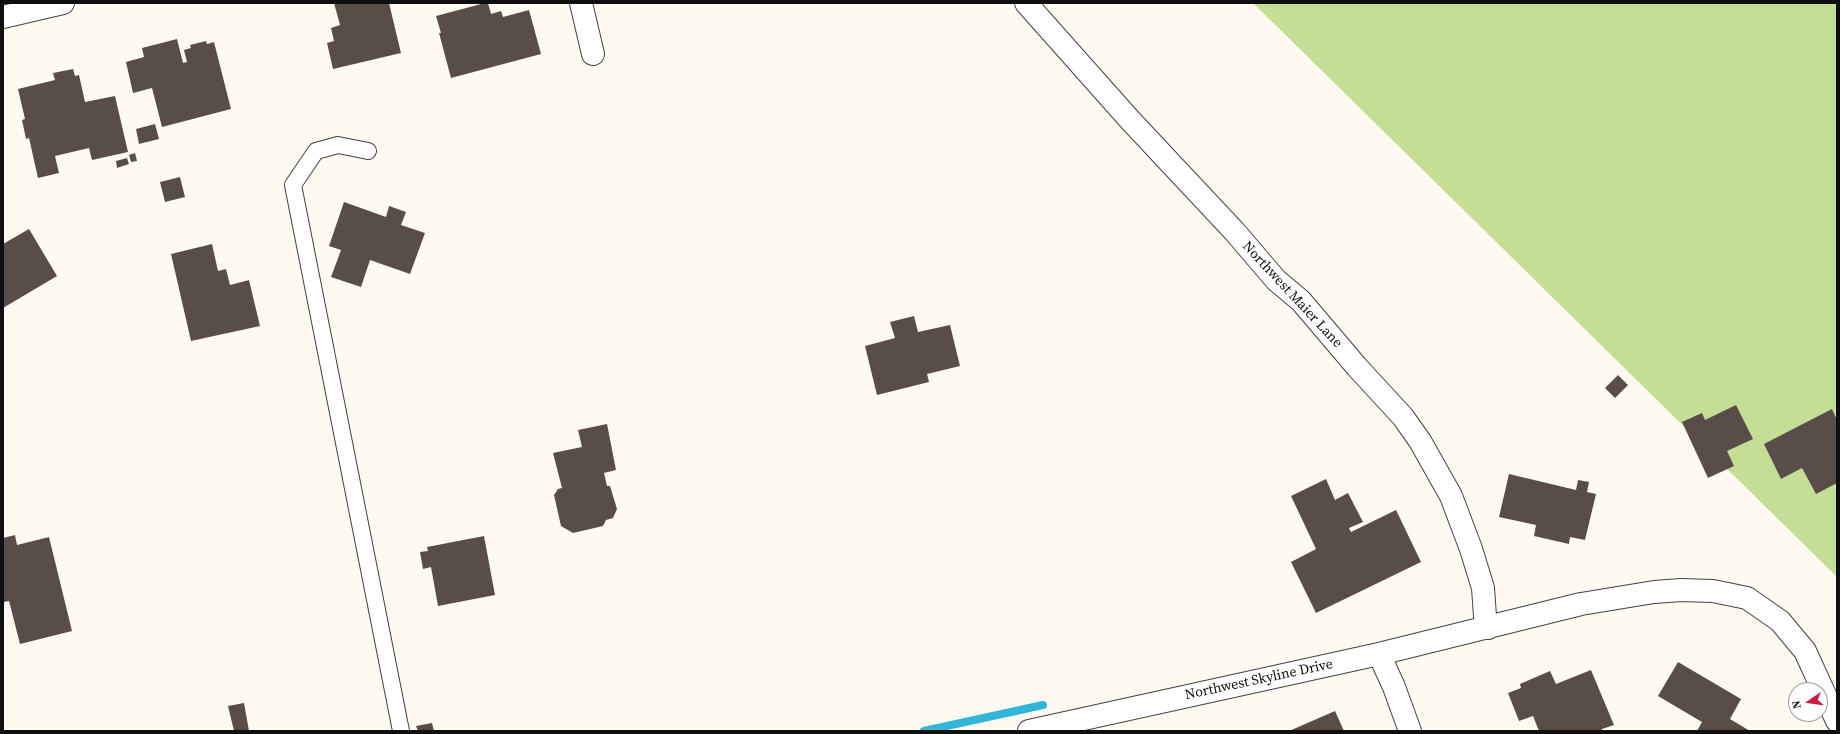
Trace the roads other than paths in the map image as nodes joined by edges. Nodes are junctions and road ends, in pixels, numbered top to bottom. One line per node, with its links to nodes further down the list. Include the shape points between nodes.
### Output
1 (63, 3): 4 (street)
2 (580, 3): 5 (street)
3 (1026, 3): 7 (street, Northwest Maier Lane, via 1276,280 1301,301 1403,416 1451,496 1483,588)
4 (3, 17)
5 (593, 54)
6 (368, 151): 10 (lane, via 338,145 316,151 293,185)
7 (1488, 628): 8 (street, Northwest Skyline Drive); 9 (street, Northwest Skyline Drive, via 1581,604 1654,592 1713,591 1747,598 1780,621 1805,651)
8 (1379, 654): 11 (street, Northwest Skyline Drive); 12 (street)
9 (1837, 721)
10 (401, 731)
11 (1029, 731)
12 (1410, 731)

